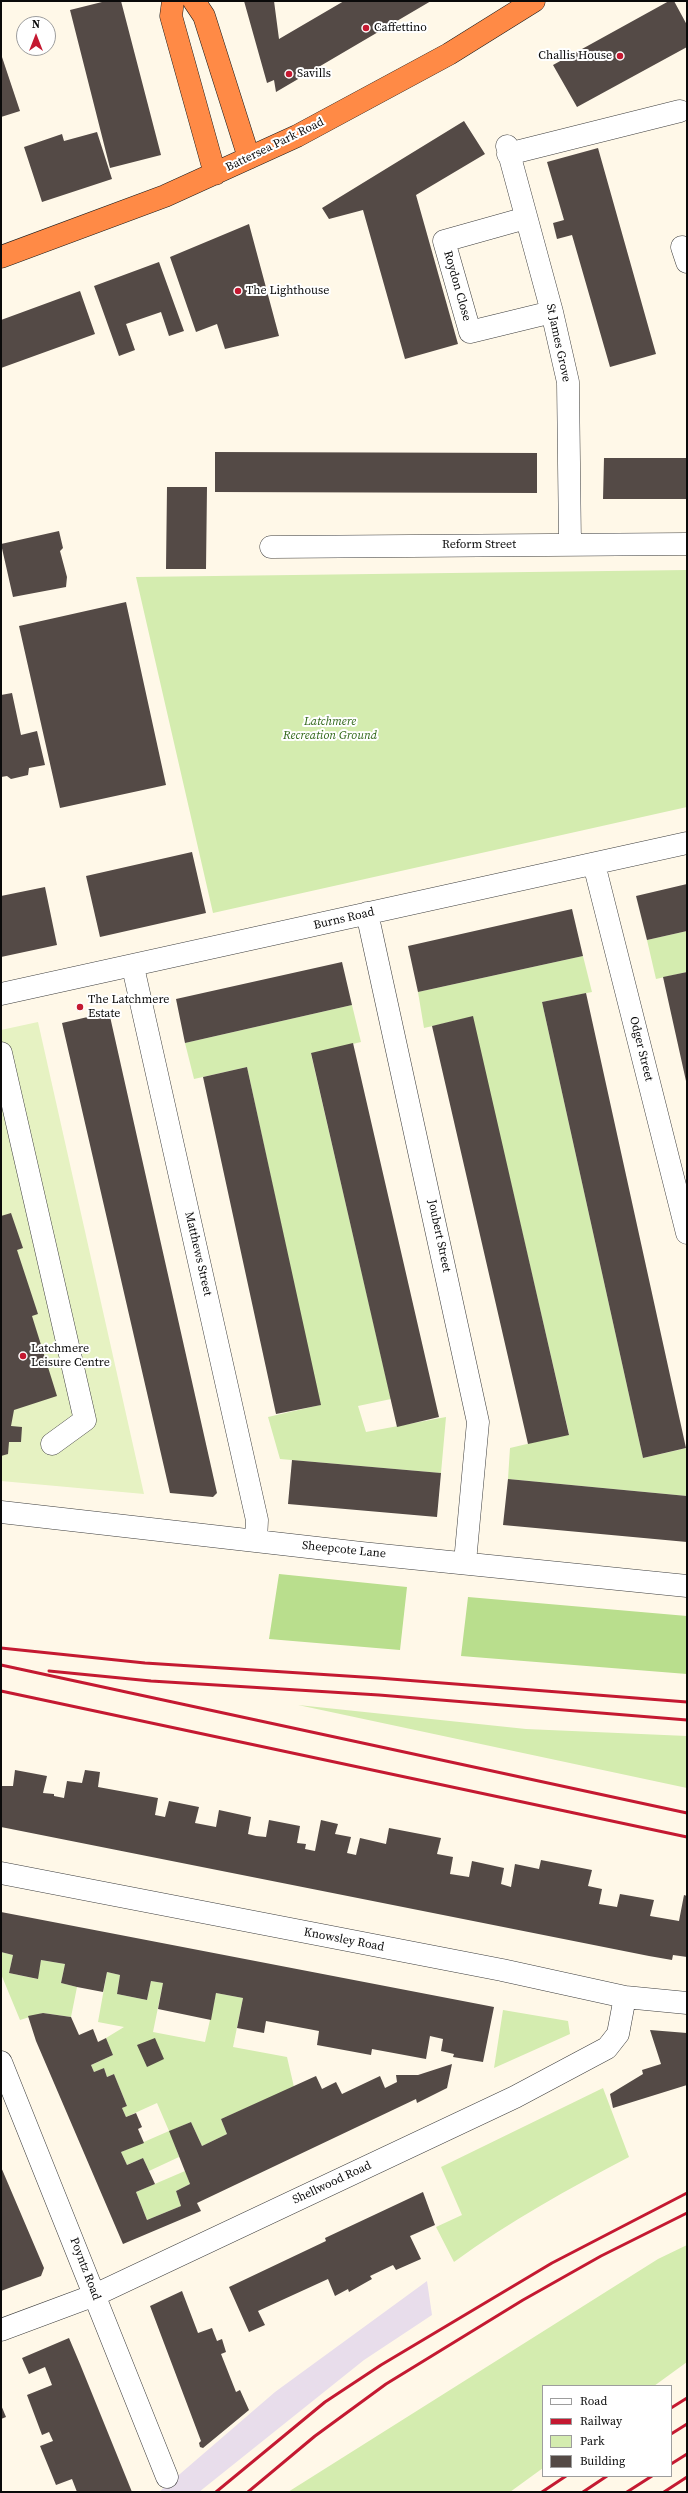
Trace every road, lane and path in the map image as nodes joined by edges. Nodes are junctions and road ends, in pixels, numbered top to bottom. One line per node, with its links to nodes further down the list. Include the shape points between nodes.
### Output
1 (173, 1): 6 (highway, via 171,16)
2 (194, 1): 5 (highway, via 204,16)
3 (534, 1): 5 (highway, Battersea Park Road, via 449,54 297,136)
4 (680, 110): 7 (street, St James Grove, via 508,150)
5 (249, 158): 6 (highway, Battersea Park Road)
6 (215, 174): 8 (highway, Battersea Park Road, via 141,206)
7 (526, 218): 9 (street, St James Grove); 9 (street, Roydon Close, via 444,241 470,332)
8 (1, 257)
9 (552, 312): 10 (street, St James Grove, via 568,382)
10 (570, 544): 11 (street, Reform Street); 12 (street, Reform Street)
11 (687, 544)
12 (271, 547)
13 (687, 843): 14 (street, Burns Road)
14 (594, 864): 15 (street, Burns Road); 19 (street, Odger Street)
15 (367, 913): 16 (street, Burns Road); 23 (street, Joubert Street, via 478,1422)
16 (133, 967): 17 (street, Burns Road); 22 (street, Matthews Street, via 257,1520)
17 (1, 994)
18 (1, 1053): 20 (street, via 85,1420)
19 (687, 1233)
20 (52, 1444)
21 (1, 1512): 22 (street, Sheepcote Lane)
22 (256, 1541): 23 (street, Sheepcote Lane)
23 (465, 1562): 24 (street, Sheepcote Lane)
24 (687, 1586)
25 (1, 1873): 26 (street, Knowsley Road, via 502,1970)
26 (625, 1997): 27 (street, Knowsley Road); 29 (street, Shellwood Road, via 618,2034 607,2048 510,2099)
27 (687, 2003)
28 (1, 2062): 29 (street, Poyntz Road)
29 (95, 2295): 30 (street, Shellwood Road); 31 (street, Poyntz Road)
30 (1, 2330)
31 (167, 2477)

